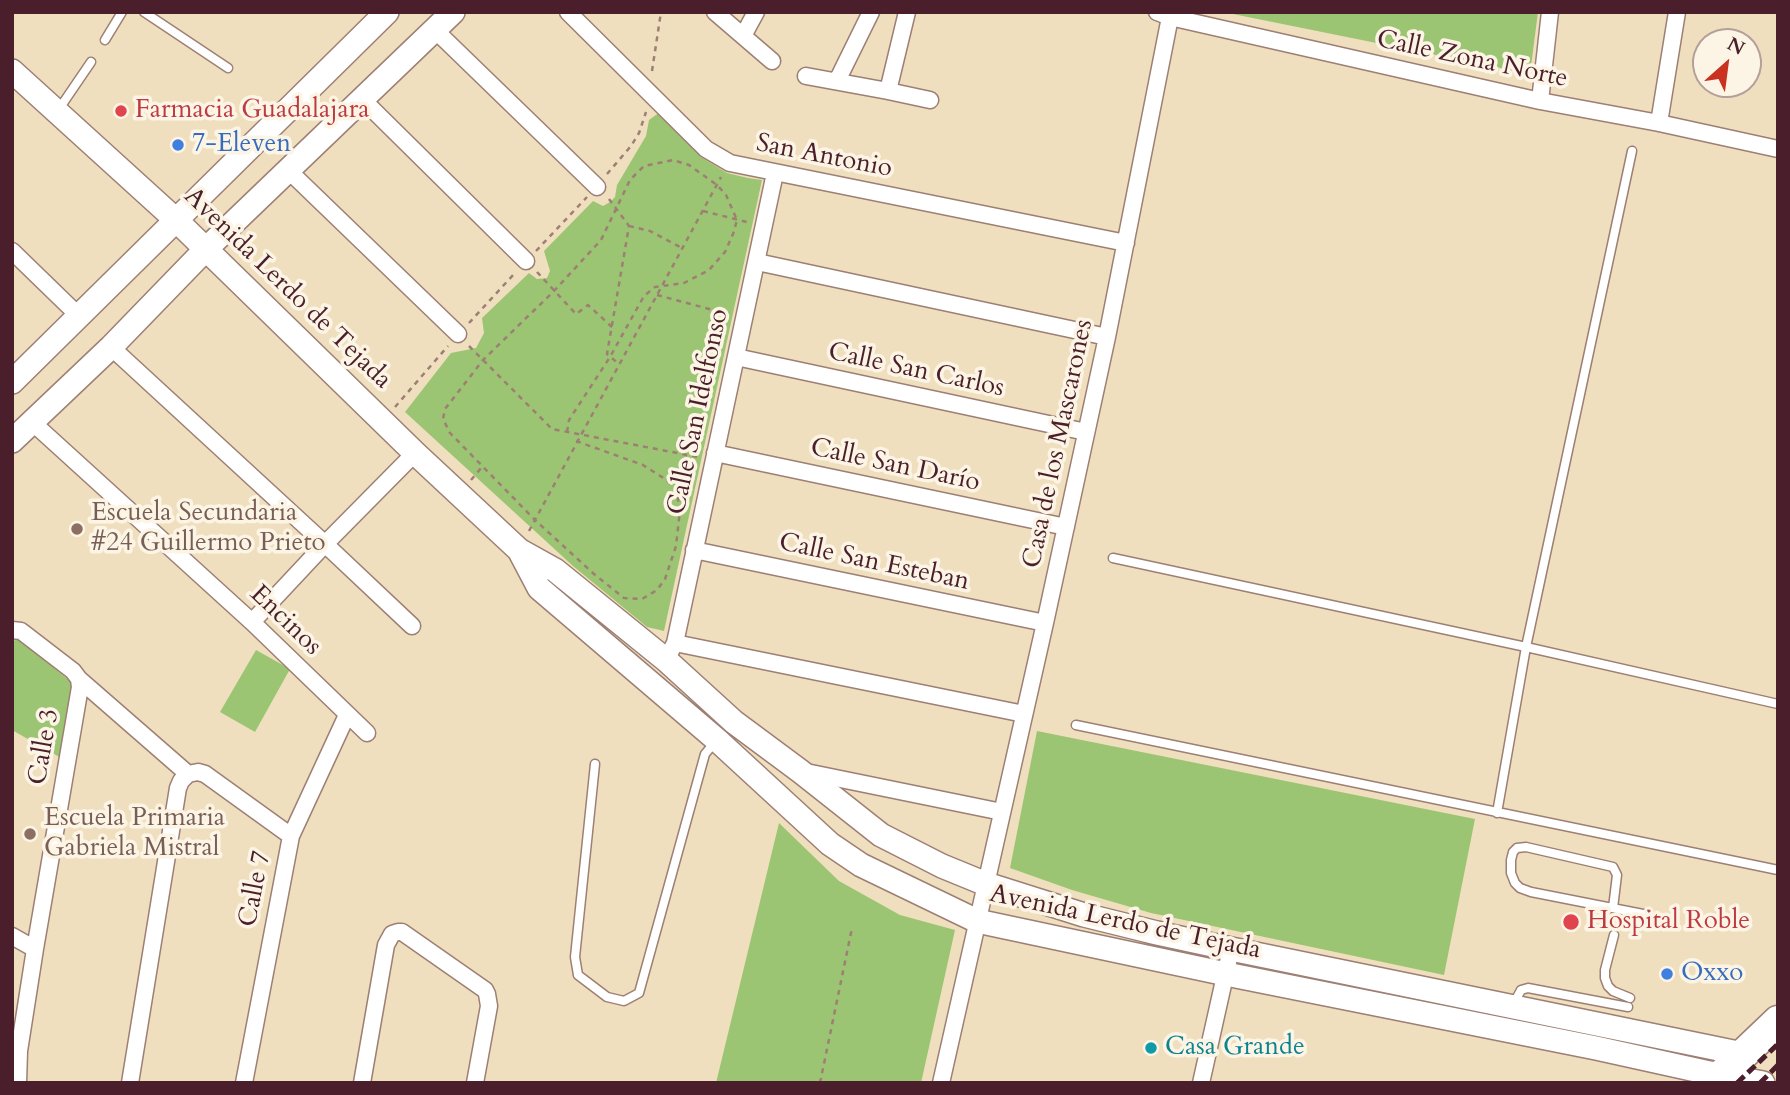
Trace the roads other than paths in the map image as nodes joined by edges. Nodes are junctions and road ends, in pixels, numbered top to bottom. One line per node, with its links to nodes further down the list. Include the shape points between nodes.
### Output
1 (122, 12): 15 (lane)
2 (144, 12): 18 (lane)
3 (387, 12): 33 (street)
4 (453, 12): 13 (street)
5 (568, 12): 31 (street, San Antonio, via 706,149 730,163)
6 (715, 12): 14 (street)
7 (756, 12): 14 (street)
8 (872, 12): 21 (street)
9 (907, 12): 22 (street)
10 (1550, 12): 25 (street)
11 (1677, 12): 27 (street)
12 (1166, 14): 25 (street, Calle Zona Norte); 34 (street, Casa de los Mascarones)
13 (435, 30): 23 (street); 32 (street)
14 (743, 36): 16 (street)
15 (105, 40)
16 (772, 61)
17 (91, 62): 26 (lane)
18 (228, 68)
19 (12, 71): 26 (street, Avenida Lerdo de Tejada)
20 (806, 76): 21 (street)
21 (837, 81): 22 (street)
22 (888, 90): 24 (street)
23 (362, 99): 30 (street); 37 (street)
24 (930, 100)
25 (1540, 101): 27 (street, Calle Zona Norte)
26 (57, 111): 33 (street, Avenida Lerdo de Tejada)
27 (1659, 123): 28 (street, Calle Zona Norte)
28 (1778, 149)
29 (1632, 151): 59 (lane)
30 (288, 170): 35 (street); 40 (street)
31 (775, 173): 34 (street, San Antonio); 38 (street, Calle San Idelfonso)
32 (597, 187)
33 (176, 220): 35 (street, Avenida Lerdo de Tejada); 39 (street)
34 (1126, 243): 41 (street, Casa de los Mascarones)
35 (206, 249): 42 (street); 48 (street, Avenida Lerdo de Tejada)
36 (12, 251): 39 (street)
37 (526, 261)
38 (757, 262): 41 (street); 43 (street, Calle San Idelfonso)
39 (80, 317): 44 (street)
40 (458, 334)
41 (1107, 337): 46 (street, Casa de los Mascarones)
42 (111, 347): 45 (street); 51 (street)
43 (736, 357): 46 (street, Calle San Carlos); 49 (street, Calle San Idelfonso)
44 (12, 382)
45 (32, 422): 47 (street); 55 (street, Encinos)
46 (1086, 432): 50 (street, Casa de los Mascarones)
47 (12, 441)
48 (415, 453): 51 (street); 52 (street, Avenida Lerdo de Tejada)
49 (715, 453): 50 (street, Calle San Darío); 53 (street, Calle San Idelfonso)
50 (1066, 527): 56 (street, Casa de los Mascarones)
51 (325, 544): 55 (street); 57 (street)
52 (519, 550): 60 (street, Avenida Lerdo de Tejada); 68 (street, Avenida Lerdo de Tejada, via 540,588)
53 (694, 550): 56 (street, Calle San Esteban); 60 (street, Calle San Idelfonso)
54 (1113, 558): 59 (lane)
55 (252, 622): 64 (street, Encinos)
56 (1045, 623): 63 (street, Casa de los Mascarones)
57 (412, 626)
58 (15, 629): 61 (street)
59 (1526, 648): 62 (lane); 73 (lane)
60 (671, 652): 63 (street); 65 (street, Avenida Lerdo de Tejada)
61 (76, 675): 71 (street); 82 (street, Calle 3, via 80,687)
62 (1778, 704)
63 (1024, 714): 72 (street, Casa de los Mascarones)
64 (347, 715): 67 (street, Encinos); 74 (street, Calle 7)
65 (734, 722): 68 (lane); 70 (street, Avenida Lerdo de Tejada)
66 (1076, 724): 73 (lane)
67 (367, 733)
68 (717, 740): 69 (lane, via 705,754 639,993 624,1001 607,997 578,975 575,957); 79 (street, Avenida Lerdo de Tejada, via 830,844 861,865)
69 (595, 764)
70 (800, 771): 72 (street); 76 (street, Avenida Lerdo de Tejada, via 881,835)
71 (188, 774): 74 (street, via 205,774); 92 (street, via 178,788)
72 (1002, 813): 76 (street, Casa de los Mascarones)
73 (1497, 813): 75 (lane)
74 (291, 836): 93 (street, Calle 7)
75 (1778, 870)
76 (986, 884): 79 (street, Casa de los Mascarones); 83 (street, Avenida Lerdo de Tejada, via 1084,915)
77 (1613, 908): 77 (lane, via 1520,888 1511,873 1513,852 1526,847 1613,867 1617,875); 78 (lane)
78 (1648, 915)
79 (977, 921): 84 (street, Avenida Lerdo de Tejada); 96 (street, Casa de los Mascarones)
80 (1614, 935): 85 (lane, via 1605,978 1613,991)
81 (12, 936): 82 (street)
82 (35, 949): 91 (street, Calle 3, via 19,1051)
83 (1231, 949): 84 (street); 86 (street, Avenida Lerdo de Tejada)
84 (1226, 974): 90 (street, Avenida Lerdo de Tejada, via 1568,1042); 97 (street)
85 (1630, 998)
86 (1513, 1006): 87 (lane, via 1521,990 1528,988); 89 (street, Avenida Lerdo de Tejada)
87 (1628, 1007)
88 (1778, 1021): 89 (highway)
89 (1743, 1054): 90 (highway)
90 (1717, 1079): 98 (street, Avenida Lerdo de Tejada)
91 (19, 1080)
92 (130, 1083)
93 (244, 1083)
94 (362, 1083): 95 (street, via 386,945 392,934 402,932 485,990 489,1006)
95 (475, 1083)
96 (941, 1083)
97 (1201, 1083)
98 (1763, 1083)

